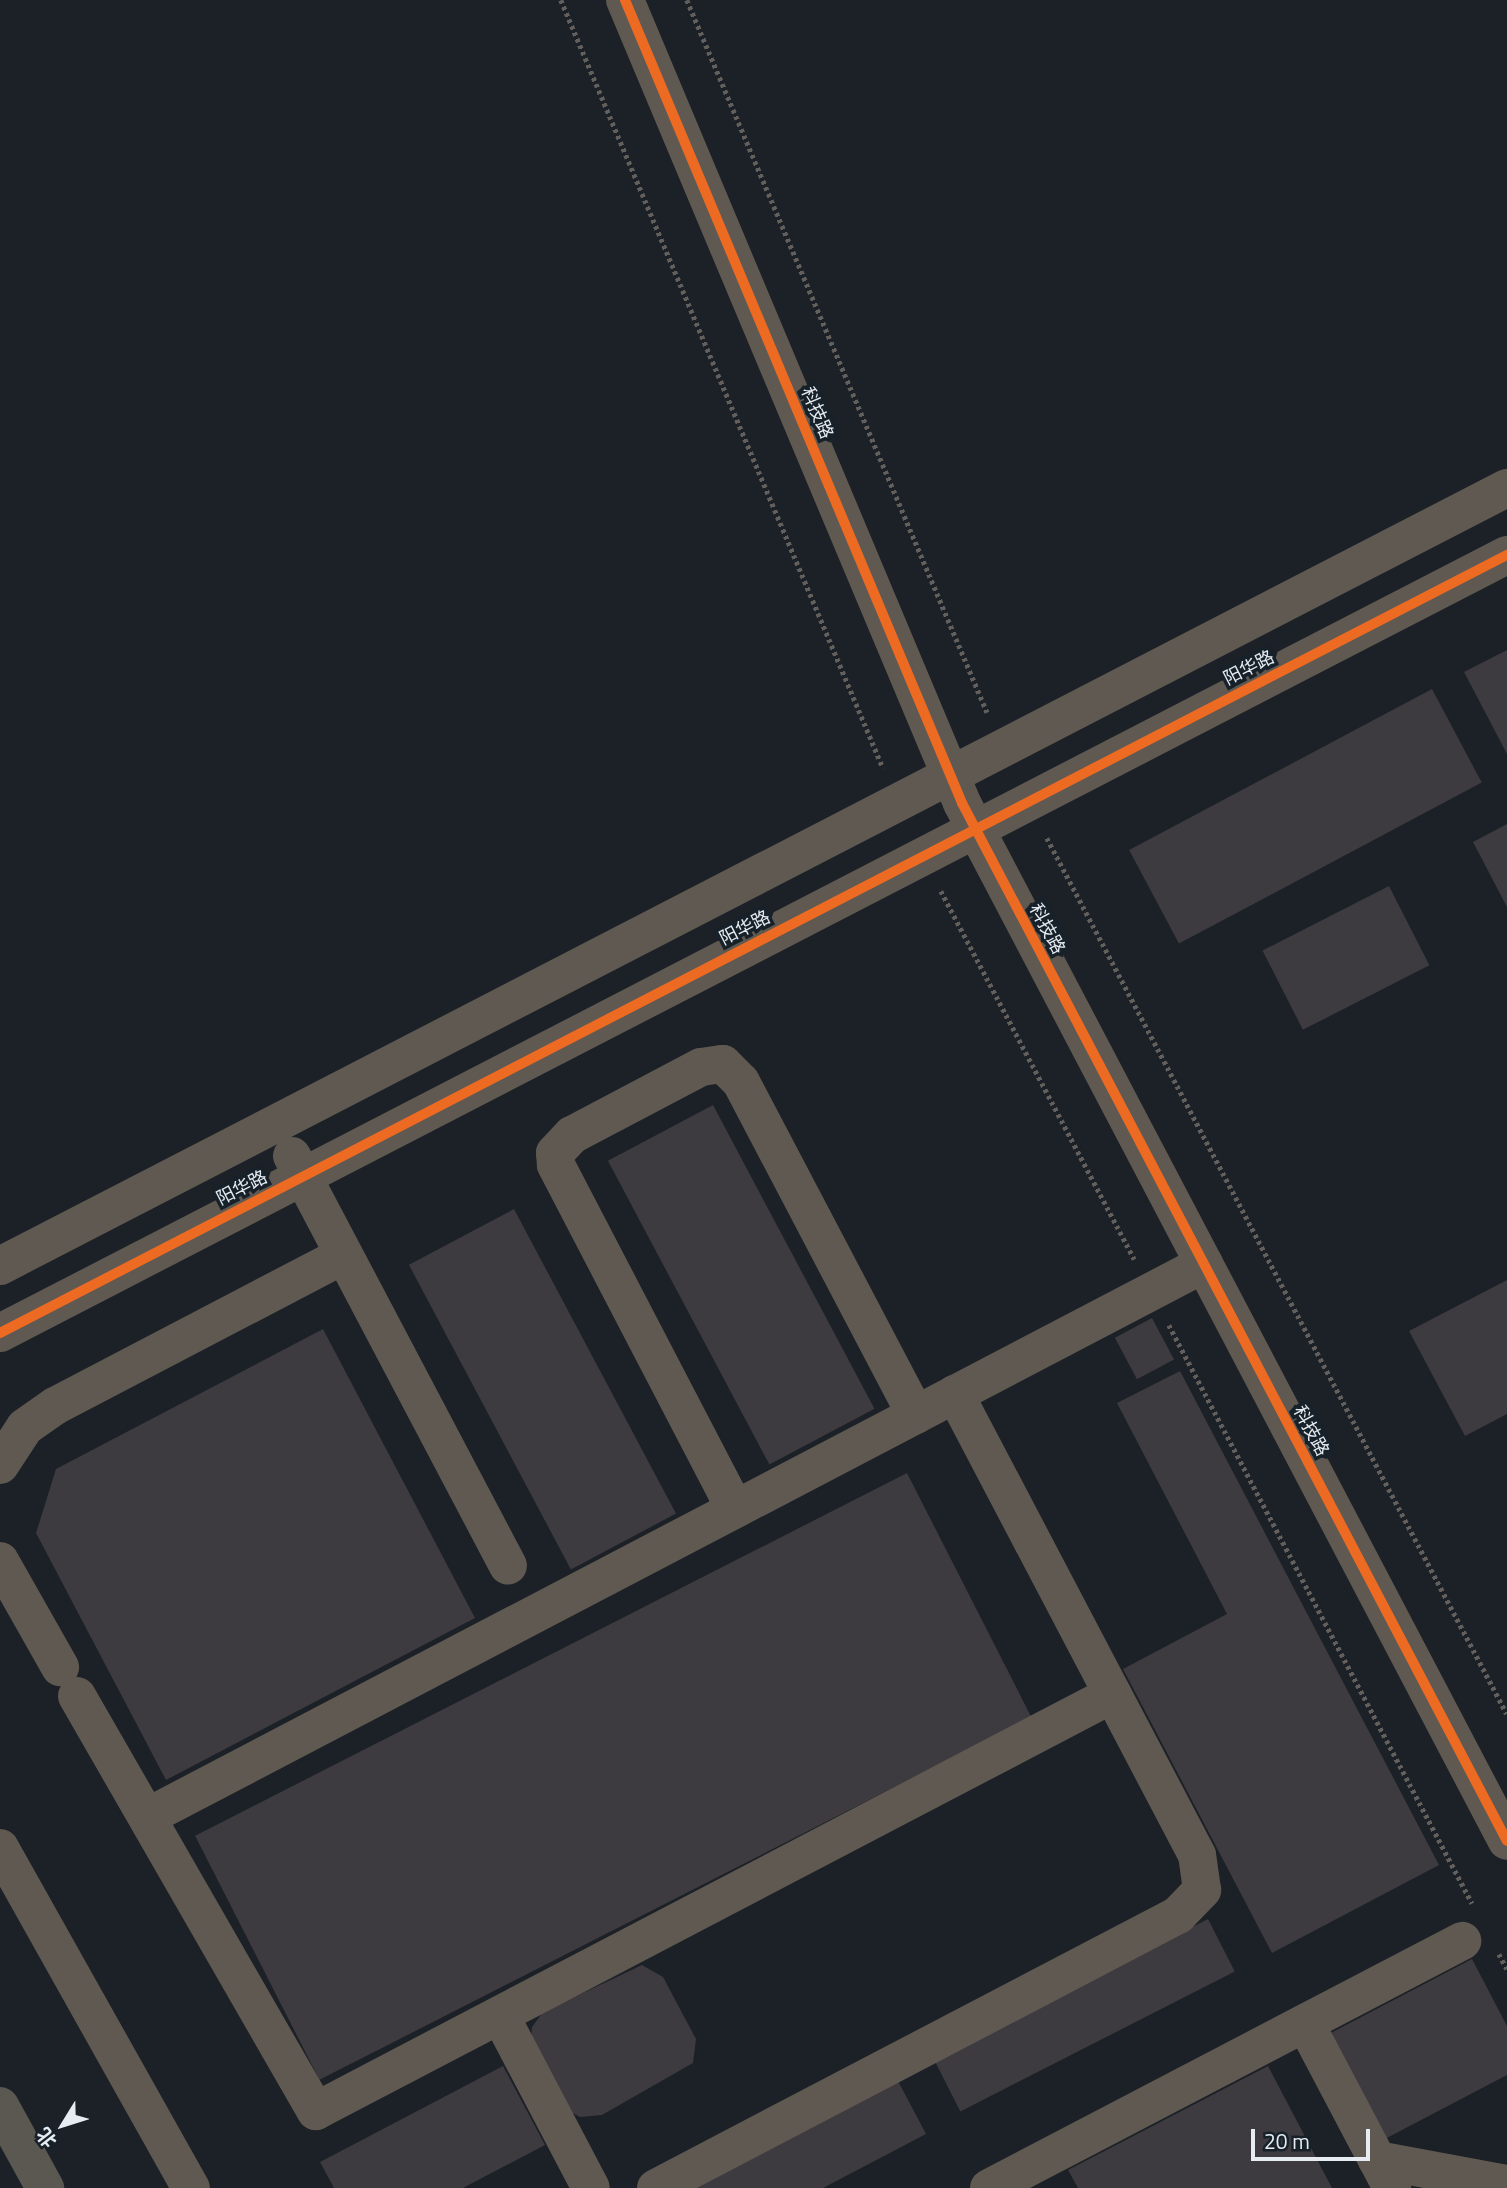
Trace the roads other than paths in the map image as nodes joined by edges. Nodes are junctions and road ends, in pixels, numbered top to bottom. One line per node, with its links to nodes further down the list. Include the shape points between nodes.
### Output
1 (625, 0): 4 (street, 科技路)
2 (1507, 488): 4 (street)
3 (1507, 555): 5 (street, 阳华路)
4 (950, 776): 5 (street, 科技路); 9 (street)
5 (975, 829): 8 (street, 科技路); 10 (street, 阳华路)
6 (292, 1156): 7 (street)
7 (344, 1255): 13 (street, via 55,1406 25,1427); 16 (street)
8 (1204, 1264): 11 (street); 19 (street, 科技路)
9 (0, 1266)
10 (0, 1333)
11 (955, 1394): 12 (street); 17 (street)
12 (916, 1415): 14 (street); 14 (street, via 741,1083 723,1063 701,1068 572,1135 555,1153 556,1165)
13 (0, 1465)
14 (735, 1509): 18 (street)
15 (0, 1561): 18 (street)
16 (508, 1565)
17 (1112, 1694): 22 (street); 31 (street, via 1197,1855 1202,1890 1191,1905)
18 (146, 1817): 22 (street, via 316,2110)
19 (1507, 1842)
20 (0, 1848): 29 (street)
21 (1477, 1930): 23 (street)
22 (500, 2015): 30 (street)
23 (1305, 2023): 25 (street); 26 (street)
24 (0, 2106): 28 (highway)
25 (1385, 2174): 27 (street)
26 (1039, 2177): 32 (street)
27 (1507, 2184)
28 (45, 2188)
29 (191, 2188)
30 (591, 2188)
31 (656, 2188)
32 (989, 2188)

